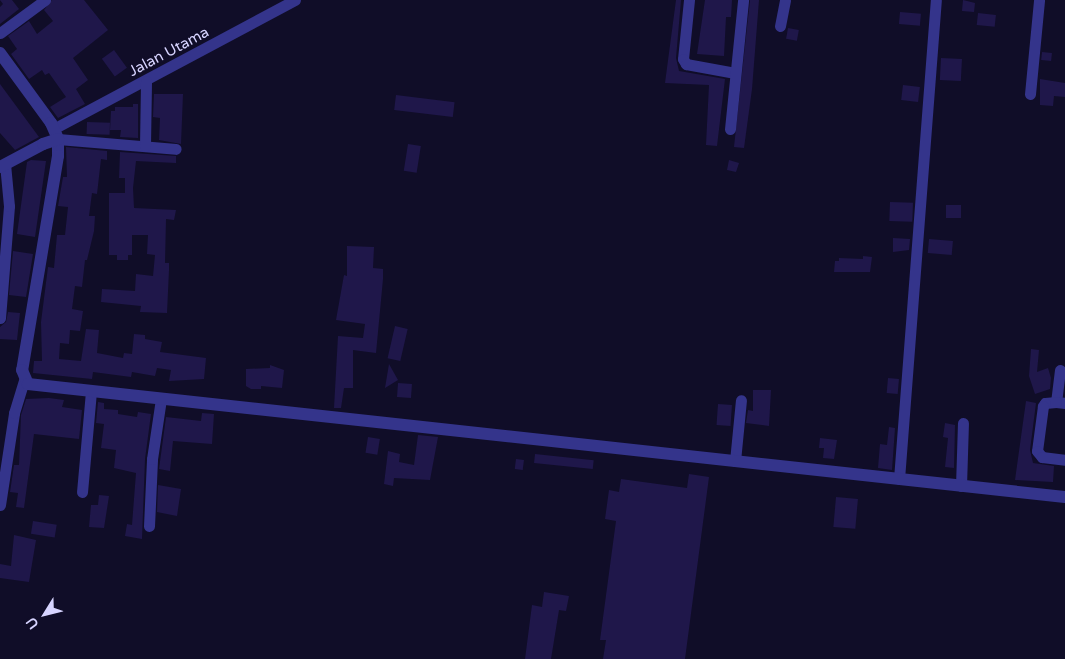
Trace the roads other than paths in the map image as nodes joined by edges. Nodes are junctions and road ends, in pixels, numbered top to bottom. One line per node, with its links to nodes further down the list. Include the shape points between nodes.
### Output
1 (45, 0): 9 (street)
2 (295, 0): 12 (street, Jalan Utama)
3 (689, 0): 11 (street, via 683,59 686,64)
4 (743, 0): 11 (street)
5 (785, 0): 8 (street)
6 (936, 0): 29 (street)
7 (1039, 0): 13 (street)
8 (780, 26)
9 (0, 33)
10 (0, 53): 15 (street)
11 (735, 73): 14 (street)
12 (146, 81): 15 (street, Jalan Utama); 16 (street)
13 (1030, 94)
14 (730, 129)
15 (56, 134): 16 (street); 18 (street); 21 (street, via 58,156 22,370)
16 (145, 146): 17 (street)
17 (176, 149)
18 (3, 166): 19 (street, via 9,206)
19 (0, 318)
20 (1060, 370): 25 (street)
21 (24, 381): 22 (street, via 31,385); 33 (street, via 14,413)
22 (90, 392): 23 (street); 31 (street)
23 (161, 399): 28 (street); 34 (street, via 152,460)
24 (741, 400): 28 (street)
25 (1061, 403): 27 (street, via 1045,402 1037,451 1042,457)
26 (963, 423): 30 (street)
27 (1065, 460)
28 (735, 461): 29 (street)
29 (899, 479): 30 (street)
30 (961, 486): 32 (street)
31 (82, 492)
32 (1065, 497)
33 (0, 505)
34 (149, 526)

